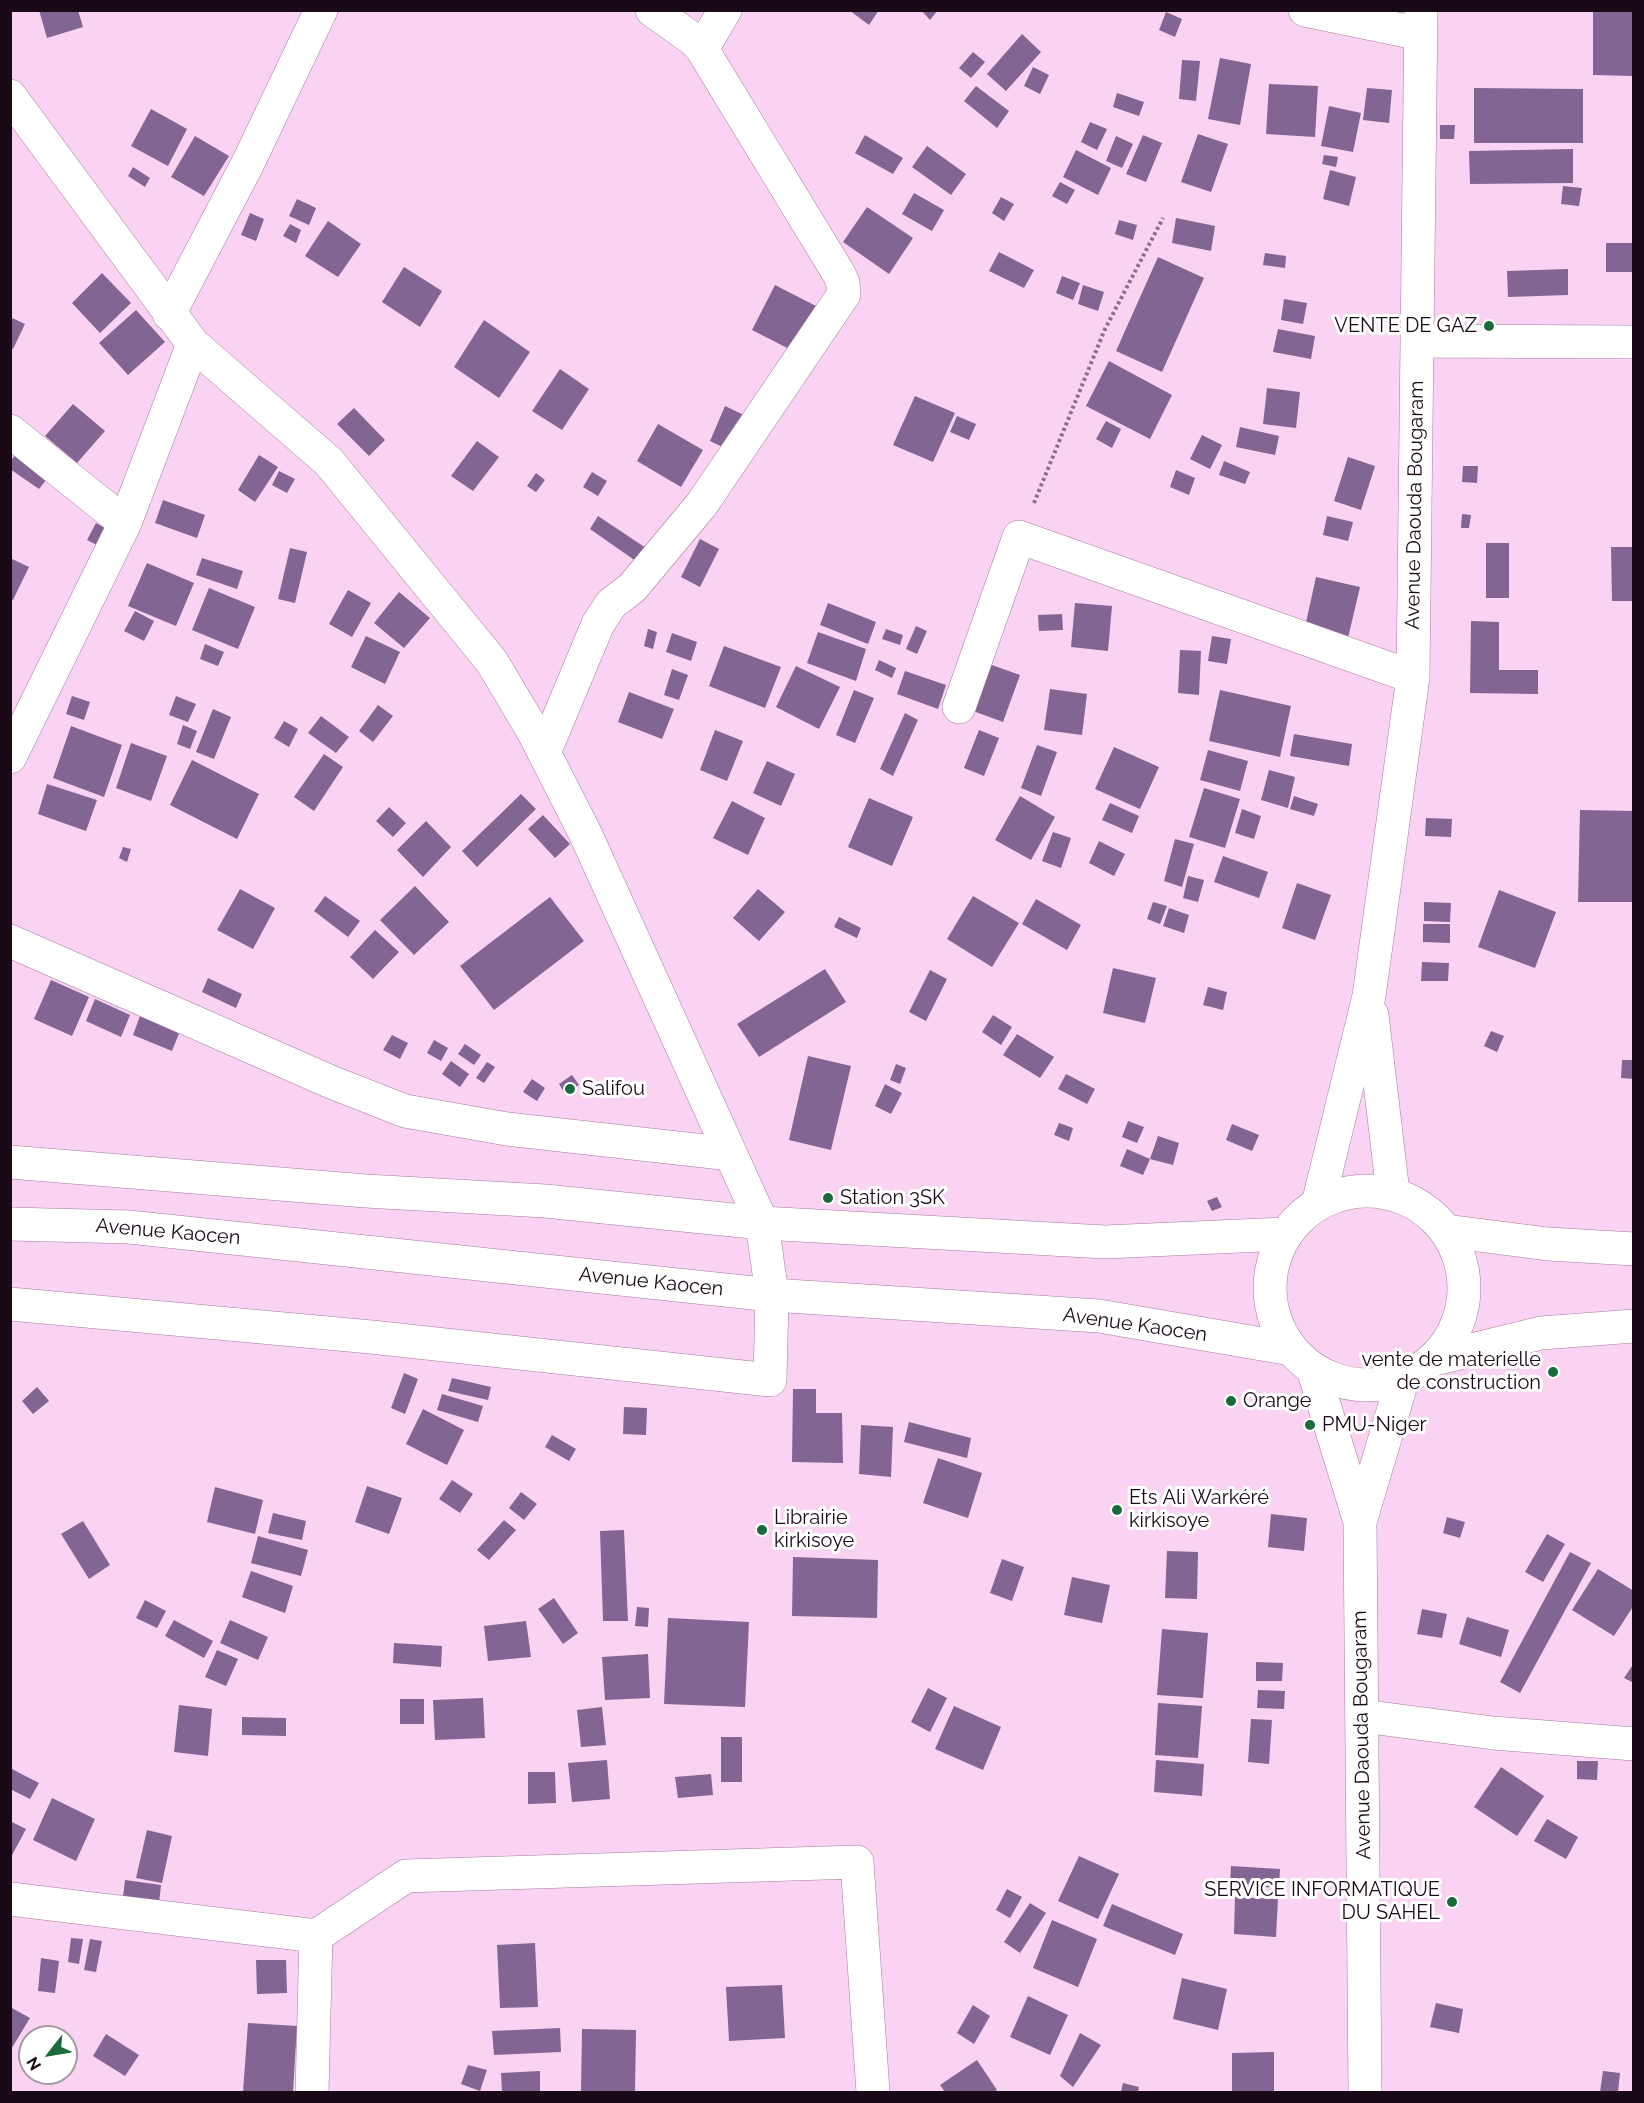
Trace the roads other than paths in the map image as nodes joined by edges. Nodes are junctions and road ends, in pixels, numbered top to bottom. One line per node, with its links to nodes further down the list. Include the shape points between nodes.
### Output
1 (321, 10): 8 (main road)
2 (652, 10): 6 (main road)
3 (725, 10): 6 (main road)
4 (1305, 10): 5 (main road)
5 (1421, 22): 9 (main road, Avenue Daouda Bougaram)
6 (702, 49): 16 (main road, via 839,274 844,294 702,504 632,588 611,604 598,624)
7 (10, 96): 8 (main road)
8 (169, 314): 11 (main road)
9 (1417, 341): 10 (main road); 14 (main road, Avenue Daouda Bougaram)
10 (1634, 342)
11 (193, 344): 13 (main road); 16 (main road, via 329,462 492,662)
12 (10, 431): 13 (main road)
13 (125, 523): 17 (main road)
14 (1413, 676): 15 (main road, via 1019,537); 19 (main road, Avenue Daouda Bougaram)
15 (959, 707)
16 (544, 753): 20 (main road, via 585,833)
17 (10, 757)
18 (10, 941): 20 (main road, via 405,1111 507,1129)
19 (1370, 996): 22 (main road, Avenue Daouda Bougaram); 23 (main road, Avenue Daouda Bougaram)
20 (731, 1154): 24 (main road)
21 (10, 1162): 24 (main road, via 366,1191 545,1201)
22 (1392, 1193): 23 (main road, via 1362,1190 1332,1196); 26 (main road, via 1422,1207)
23 (1318, 1204): 27 (main road)
24 (762, 1223): 27 (main road, via 1105,1242); 29 (main road)
25 (10, 1224): 29 (main road, Avenue Kaocen, via 129,1227)
26 (1446, 1231): 28 (main road, via 1548,1244); 33 (main road, via 1461,1262 1465,1297 1455,1330)
27 (1285, 1234): 32 (main road, via 1272,1262 1269,1292 1276,1322)
28 (1634, 1249)
29 (772, 1295): 30 (main road, via 770,1380 371,1337); 32 (main road, Avenue Kaocen, via 1099,1316)
30 (10, 1304)
31 (1634, 1326): 33 (main road, via 1541,1333)
32 (1302, 1359): 34 (main road, via 1341,1382 1373,1386); 35 (main road, Avenue Daouda Bougaram)
33 (1435, 1359): 34 (main road)
34 (1403, 1378): 35 (main road, Avenue Daouda Bougaram)
35 (1360, 1522): 36 (main road, Avenue Daouda Bougaram)
36 (1362, 1716): 37 (main road, via 1493,1733); 42 (main road, Avenue Daouda Bougaram)
37 (1634, 1744)
38 (10, 1899): 39 (main road)
39 (316, 1936): 40 (main road); 41 (main road, via 406,1875 857,1863)
40 (312, 2092)
41 (873, 2092)
42 (1365, 2092)

